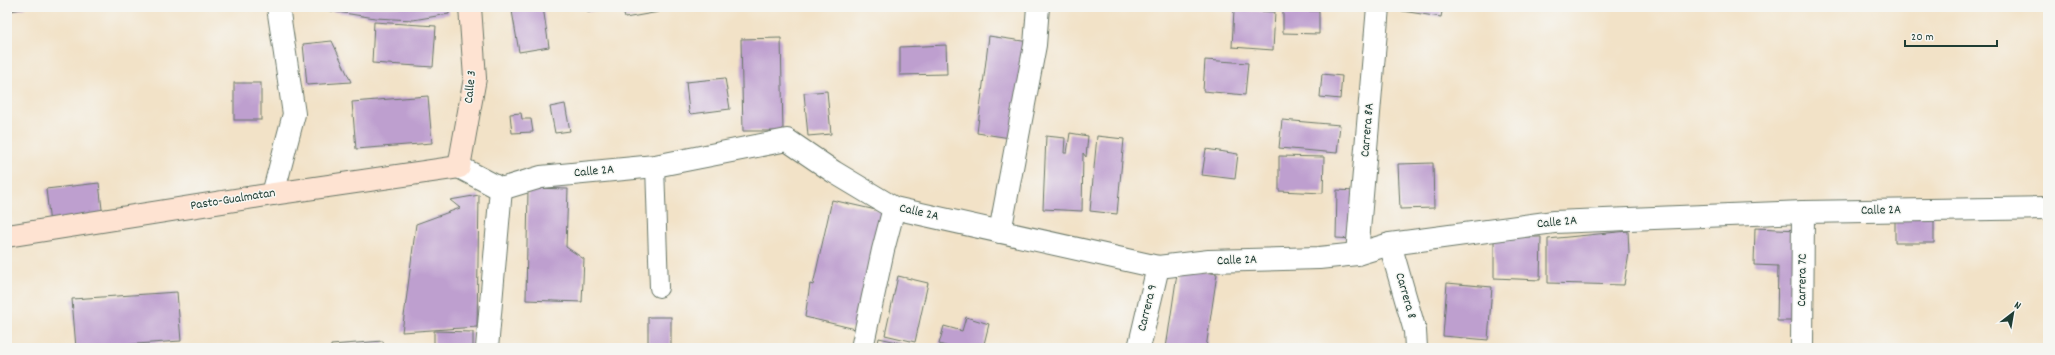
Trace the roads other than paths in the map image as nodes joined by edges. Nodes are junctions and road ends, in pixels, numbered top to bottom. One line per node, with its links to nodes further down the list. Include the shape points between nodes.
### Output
1 (278, 7): 8 (street, via 294,114)
2 (470, 7): 6 (street, Calle 3, via 474,78)
3 (1038, 7): 12 (street, via 1035,45)
4 (1378, 7): 15 (street, Carrera 8A)
5 (655, 166): 7 (street, Calle 2A, via 541,177); 9 (street, Calle 2A, via 787,140); 17 (lane)
6 (459, 167): 7 (street); 8 (street, Pasto-Gualmatan)
7 (502, 190): 18 (street)
8 (273, 194): 13 (street, Pasto-Gualmatan)
9 (894, 208): 12 (street, Calle 2A); 19 (street)
10 (2048, 208): 11 (street, Calle 2A)
11 (1803, 212): 14 (street, Calle 2A, via 1554,222); 22 (street, Carrera 7C)
12 (1000, 232): 16 (street, Calle 2A)
13 (7, 236)
14 (1390, 244): 15 (street, Calle 2A); 21 (street, Carrera 8, via 1415,331)
15 (1357, 254): 16 (street, Calle 2A)
16 (1158, 267): 20 (street, Carrera 9)
17 (659, 288)
18 (487, 348)
19 (862, 348)
20 (1139, 348)
21 (1416, 348)
22 (1802, 348)

